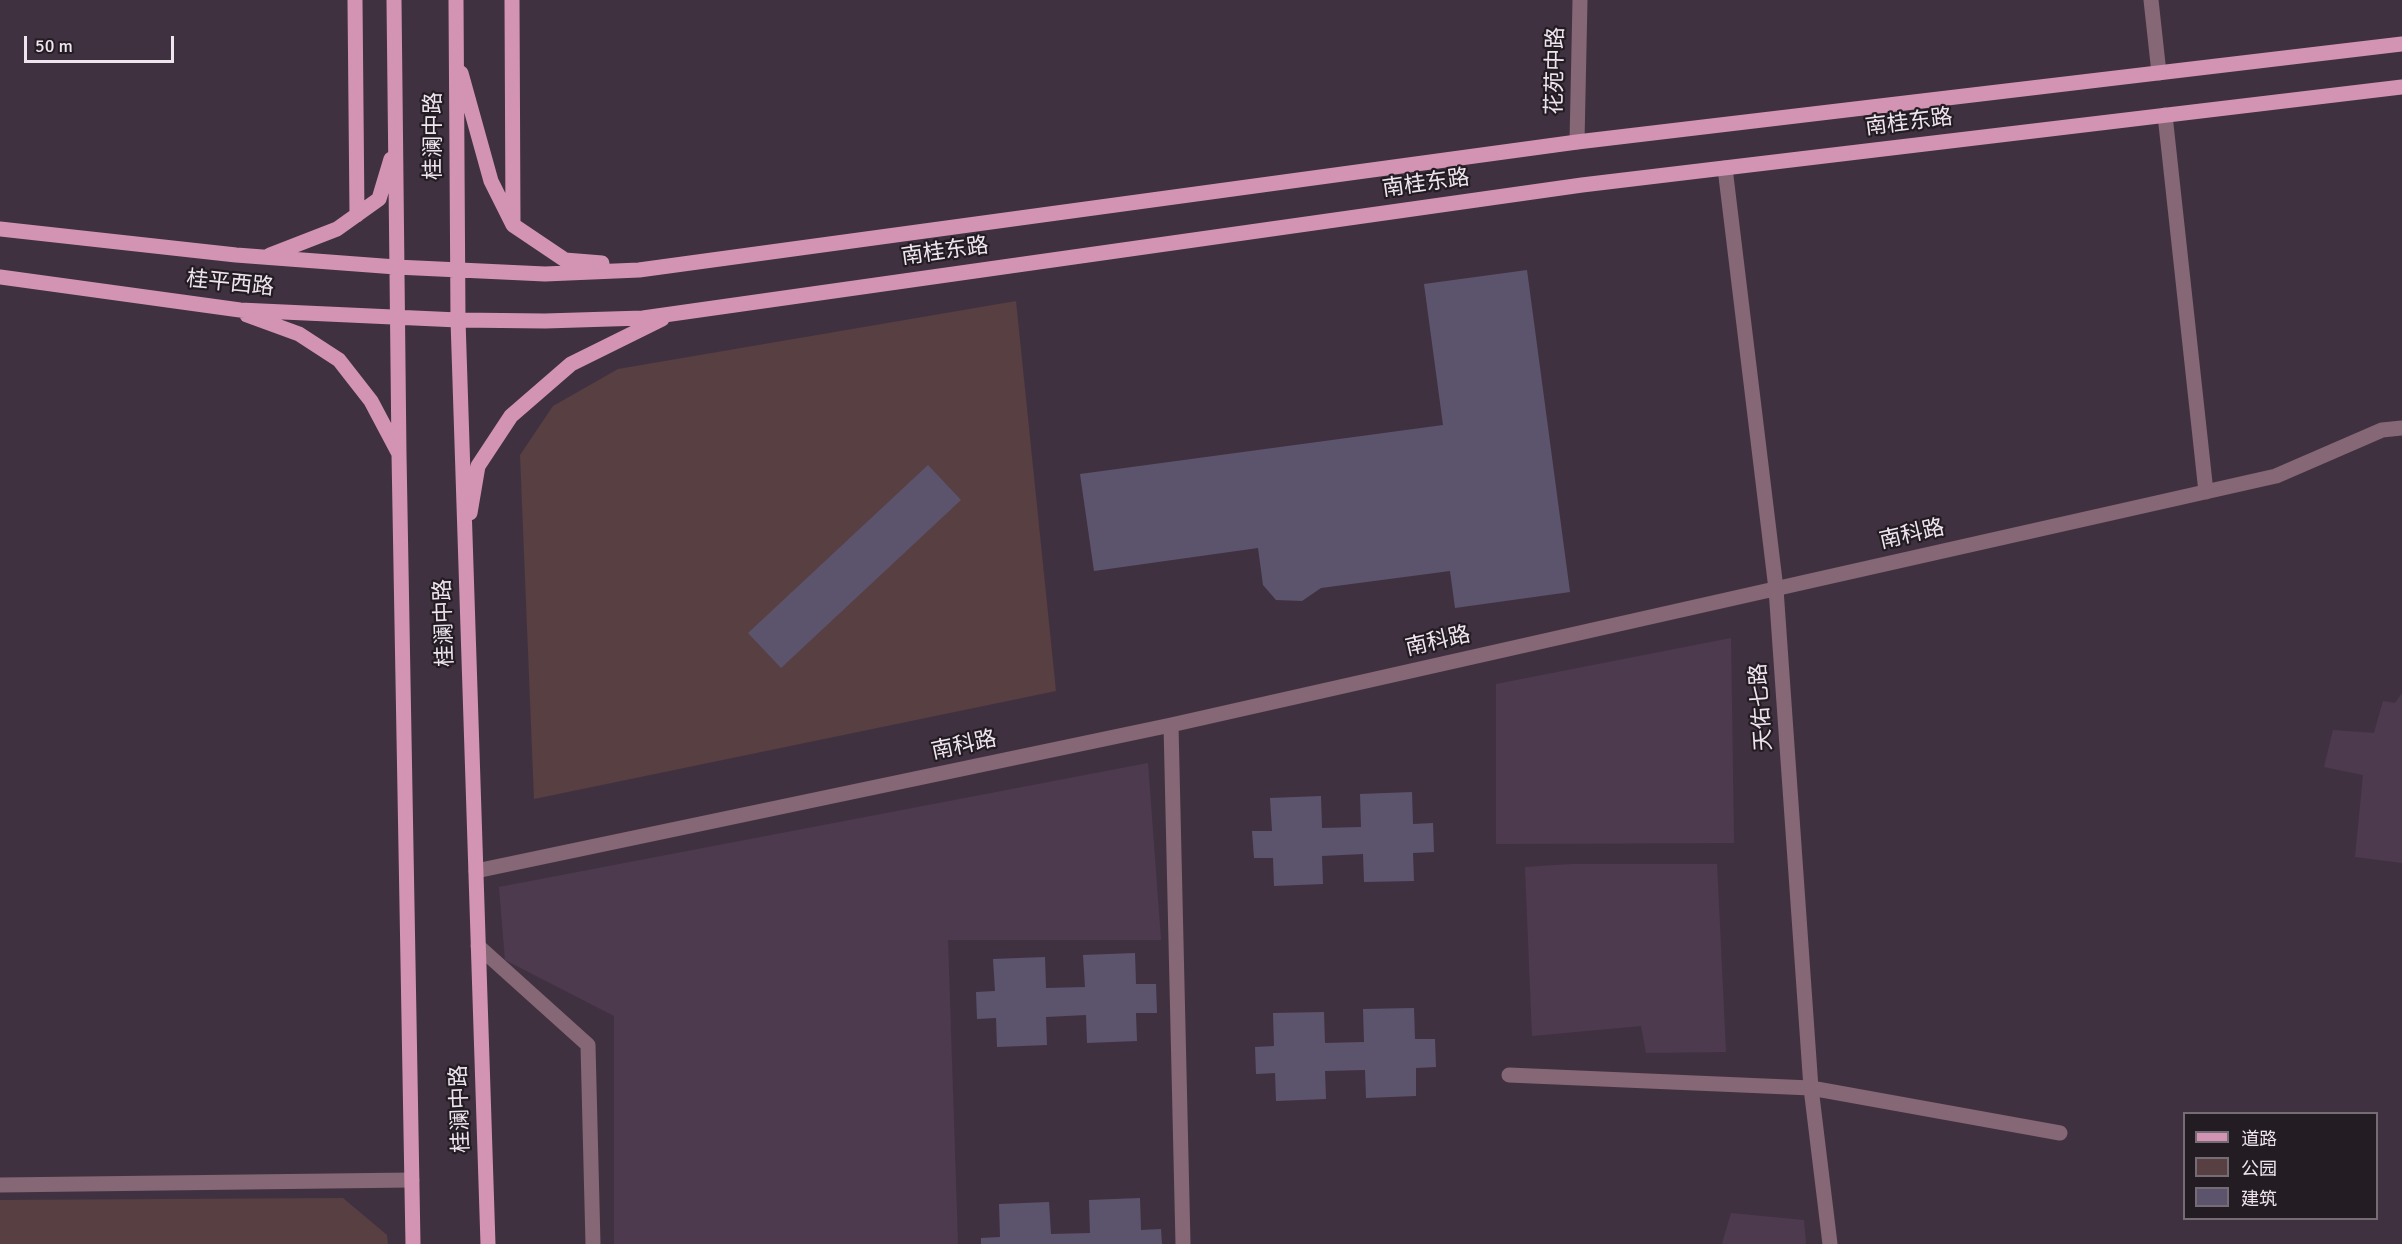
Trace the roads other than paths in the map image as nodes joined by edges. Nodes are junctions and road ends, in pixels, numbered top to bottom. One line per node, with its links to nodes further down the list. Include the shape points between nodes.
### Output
1 (355, 0): 15 (main road)
2 (393, 0): 13 (main road, 桂澜中路)
3 (456, 0): 8 (main road, 桂澜中路)
4 (512, 0): 16 (main road)
5 (1580, 0): 12 (street, 花苑中路)
6 (2151, 0): 9 (street)
7 (2402, 44): 9 (main road, 南桂东路)
8 (456, 54): 16 (main road, via 491,181); 21 (main road, 桂澜中路)
9 (2159, 73): 12 (main road, 南桂东路)
10 (2402, 87): 11 (main road, 南桂东路)
11 (2165, 115): 14 (main road, 南桂东路); 29 (street)
12 (1576, 142): 20 (main road, 南桂东路)
13 (395, 145): 15 (main road, via 379,199); 19 (main road, 桂澜中路)
14 (1725, 168): 24 (main road, 南桂东路); 31 (street, 天佑七路)
15 (357, 215): 18 (main road, via 338,229)
16 (513, 225): 20 (main road, via 565,260)
17 (0, 229): 18 (main road, 桂平西路)
18 (265, 257): 19 (main road, 桂平西路)
19 (396, 267): 21 (main road, 桂平西路); 25 (main road, 桂澜中路)
20 (656, 267): 21 (main road, 南桂东路, via 545,273)
21 (457, 270): 26 (main road, 桂澜中路)
22 (0, 278): 23 (main road, 桂平西路)
23 (230, 309): 25 (main road, 桂平西路); 28 (main road, via 299,334 339,360 371,401)
24 (676, 313): 26 (main road, 南桂东路, via 643,318); 30 (main road, via 572,364 511,416 478,466)
25 (397, 318): 26 (main road, 桂平西路); 28 (main road, 桂澜中路)
26 (458, 320): 30 (main road, 桂澜中路)
27 (2402, 428): 29 (street, 南科路, via 2382,430 2276,476)
28 (399, 454): 38 (main road, 桂澜中路)
29 (2206, 492): 31 (street, 南科路)
30 (465, 540): 33 (main road, 桂澜中路)
31 (1776, 589): 32 (street, 南科路); 36 (street, 天佑七路)
32 (1171, 725): 33 (street, 南科路); 43 (street)
33 (476, 871): 34 (main road, 桂澜中路)
34 (478, 946): 41 (main road, 桂澜中路); 42 (street, via 588,1045)
35 (1509, 1075): 36 (street)
36 (1811, 1088): 37 (street); 44 (street, 天佑七路)
37 (2060, 1133)
38 (412, 1180): 39 (street); 40 (main road, 桂澜中路)
39 (0, 1185)
40 (413, 1244)
41 (488, 1244)
42 (592, 1244)
43 (1184, 1244)
44 (1830, 1244)

